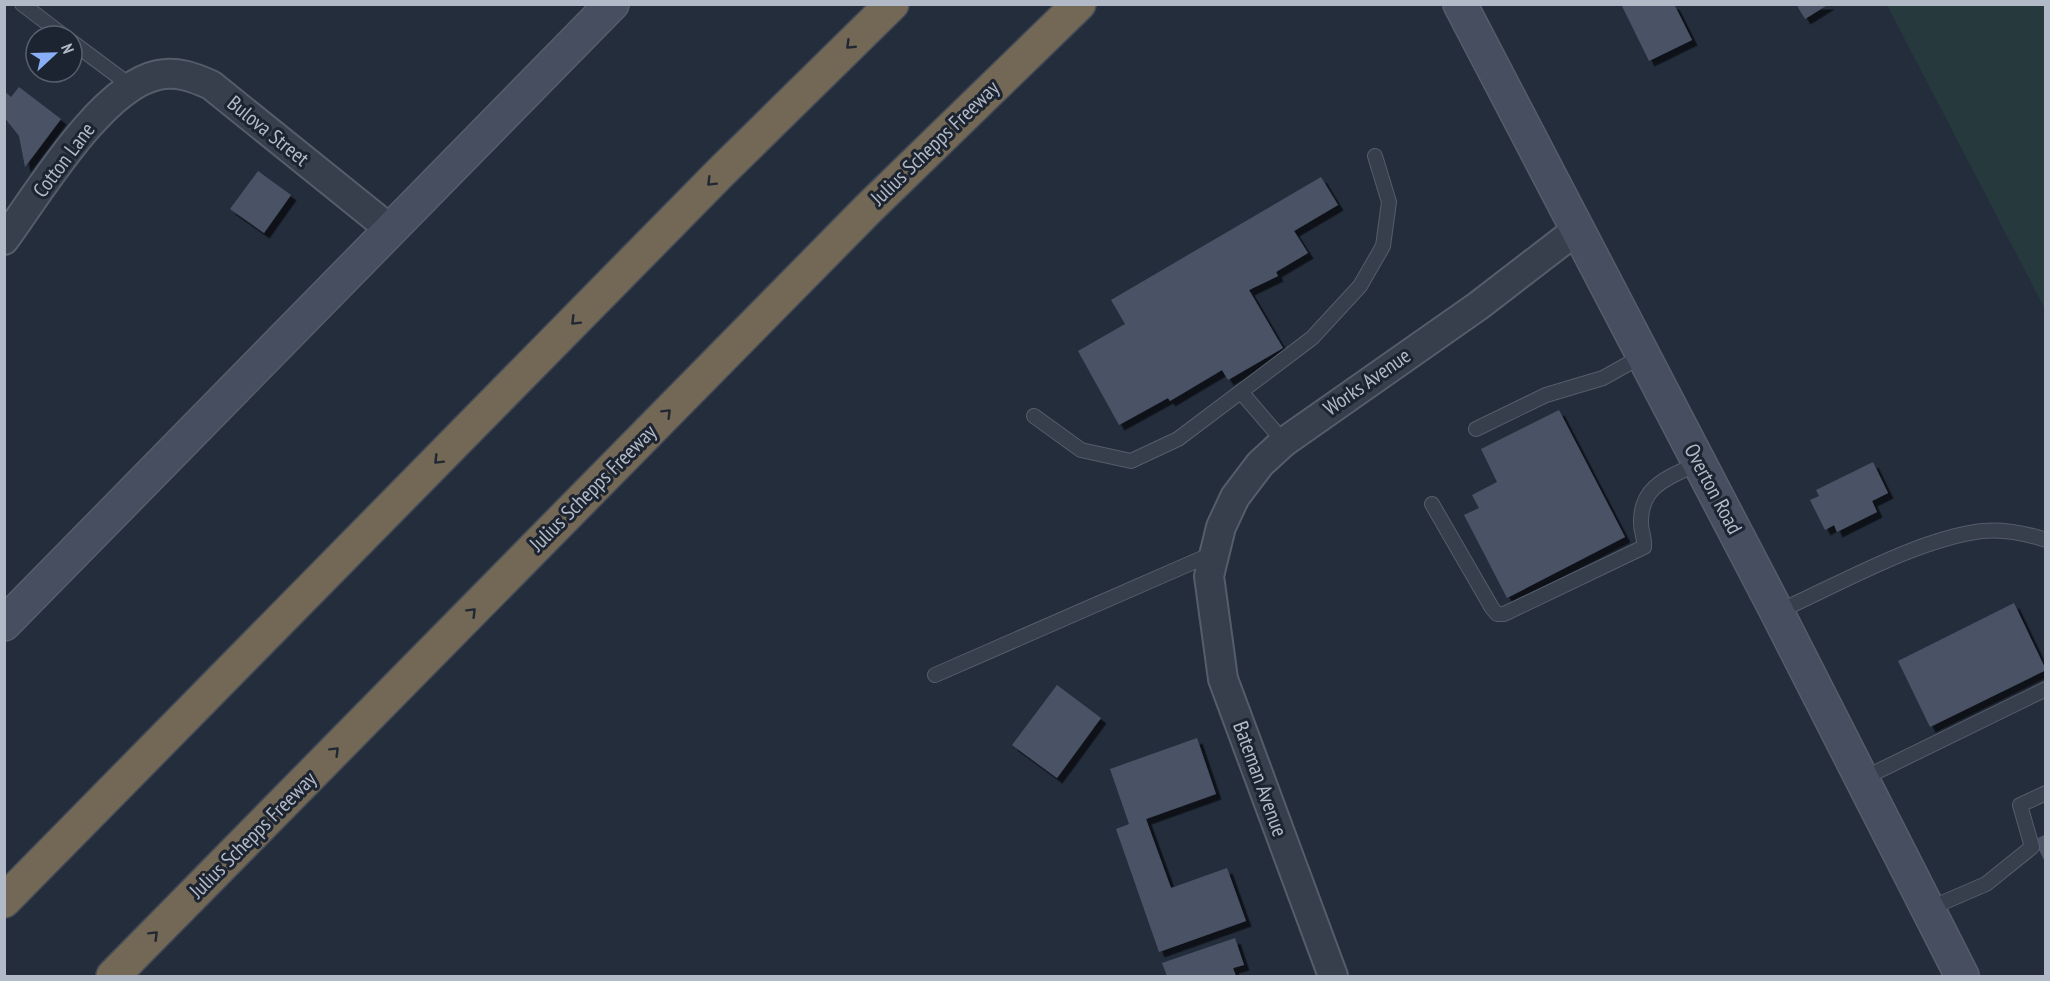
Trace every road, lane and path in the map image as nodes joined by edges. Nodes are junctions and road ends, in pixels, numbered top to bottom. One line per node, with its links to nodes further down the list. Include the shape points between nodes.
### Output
1 (22, 4): 6 (lane)
2 (612, 4): 11 (main road)
3 (892, 4): 28 (highway, one-way to 28, via 721,172)
4 (1079, 4): 30 (highway, Julius Schepps Freeway, one-way to 4, via 869,208)
5 (1460, 4): 10 (main road, Overton Road)
6 (48, 24)
7 (84, 51): 8 (lane)
8 (131, 86): 11 (street, Bulova Street, via 158,75 186,74 211,85); 12 (street, Cotton Lane, via 111,101 80,136)
9 (1375, 156): 14 (lane, via 1389,202 1383,246 1360,286 1312,338)
10 (1578, 229): 13 (main road, Overton Road); 17 (street, Works Avenue, via 1478,306)
11 (391, 230): 23 (main road)
12 (4, 240)
13 (1644, 355): 16 (lane, via 1604,378 1545,395); 18 (main road, Overton Road)
14 (1241, 392): 15 (lane, via 1178,439 1131,460 1081,450); 17 (lane)
15 (1034, 416)
16 (1476, 429)
17 (1284, 442): 21 (street, Works Avenue, via 1260,464 1235,497 1221,527)
18 (1699, 463): 19 (lane, via 1655,485 1641,505 1644,547 1504,614 1497,614 1492,608); 22 (main road, Overton Road)
19 (1432, 504)
20 (2046, 540): 22 (lane, via 2022,532 1983,531 1948,539 1916,549)
21 (1212, 565): 24 (lane); 31 (street, Bateman Avenue, via 1223,679)
22 (1778, 612): 26 (main road, Overton Road)
23 (4, 624)
24 (935, 675)
25 (2046, 689): 26 (lane)
26 (1862, 779): 29 (main road, Overton Road)
27 (2046, 793): 29 (lane, via 2020,805 2032,847 1986,884)
28 (4, 901)
29 (1928, 909): 32 (main road, Overton Road)
30 (113, 976)
31 (1332, 976)
32 (1962, 976)

